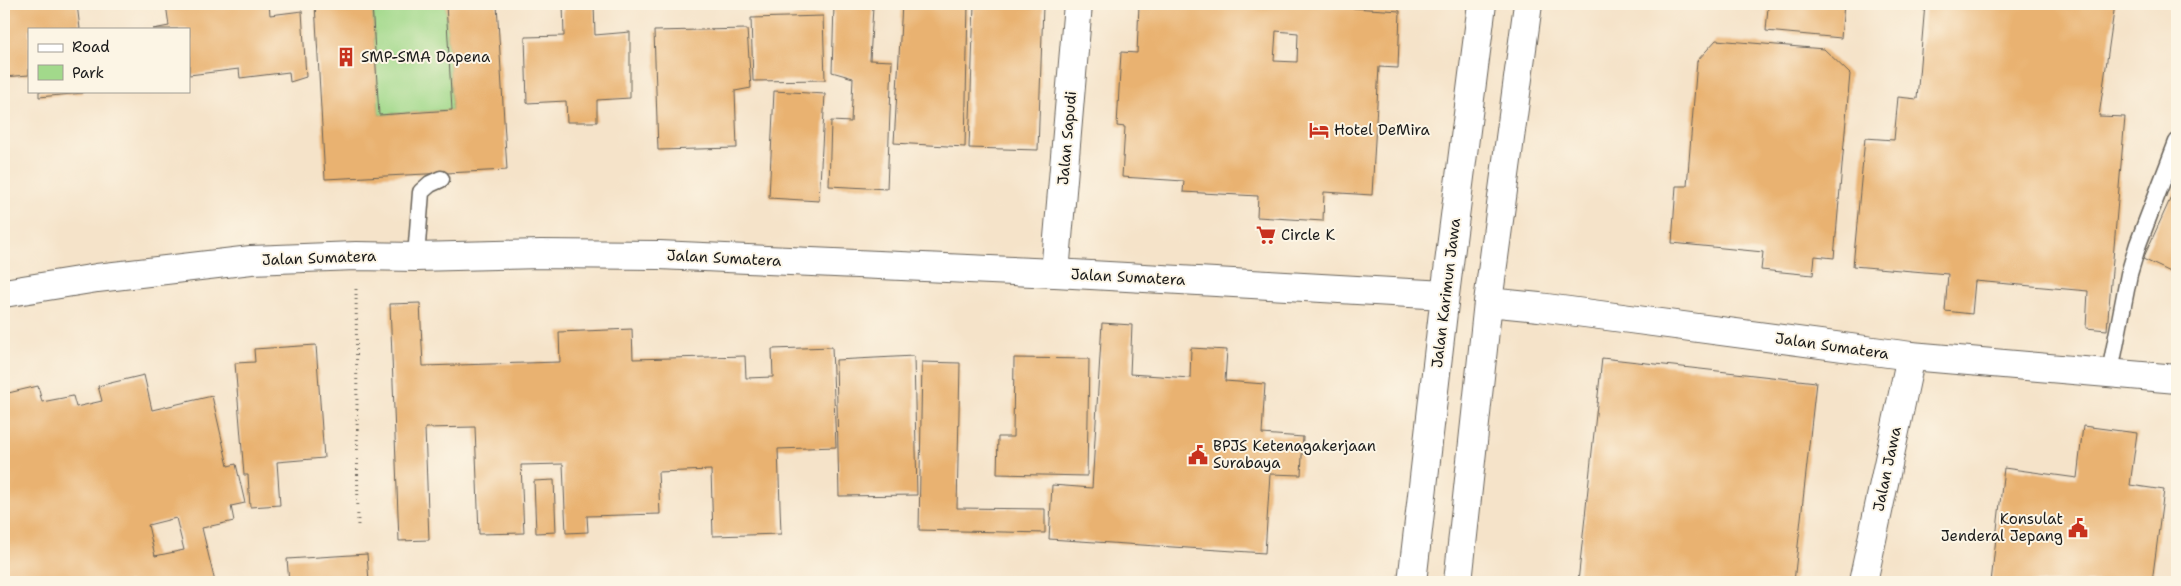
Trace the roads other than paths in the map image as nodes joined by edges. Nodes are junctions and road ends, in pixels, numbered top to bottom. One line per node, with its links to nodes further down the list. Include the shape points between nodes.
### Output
1 (1078, 4): 7 (street, Jalan Sapudi)
2 (1482, 4): 9 (street, Jalan Karimun Jawa)
3 (1528, 4): 10 (street)
4 (2177, 142): 12 (lane, via 2129,274)
5 (441, 179): 6 (lane, via 421,192)
6 (416, 257): 7 (street, Jalan Sumatera, via 658,255); 8 (street, Jalan Sumatera, via 251,260 97,278)
7 (1055, 273): 9 (street, Jalan Sumatera)
8 (4, 293)
9 (1445, 296): 14 (street, Jalan Karimun Jawa)
10 (1488, 302): 11 (street, Jalan Sumatera); 15 (street)
11 (1911, 356): 12 (street, Jalan Sumatera); 16 (street, Jalan Jawa)
12 (2110, 372): 13 (street, Jalan Sumatera)
13 (2177, 379)
14 (1412, 582)
15 (1458, 582)
16 (1863, 582)

